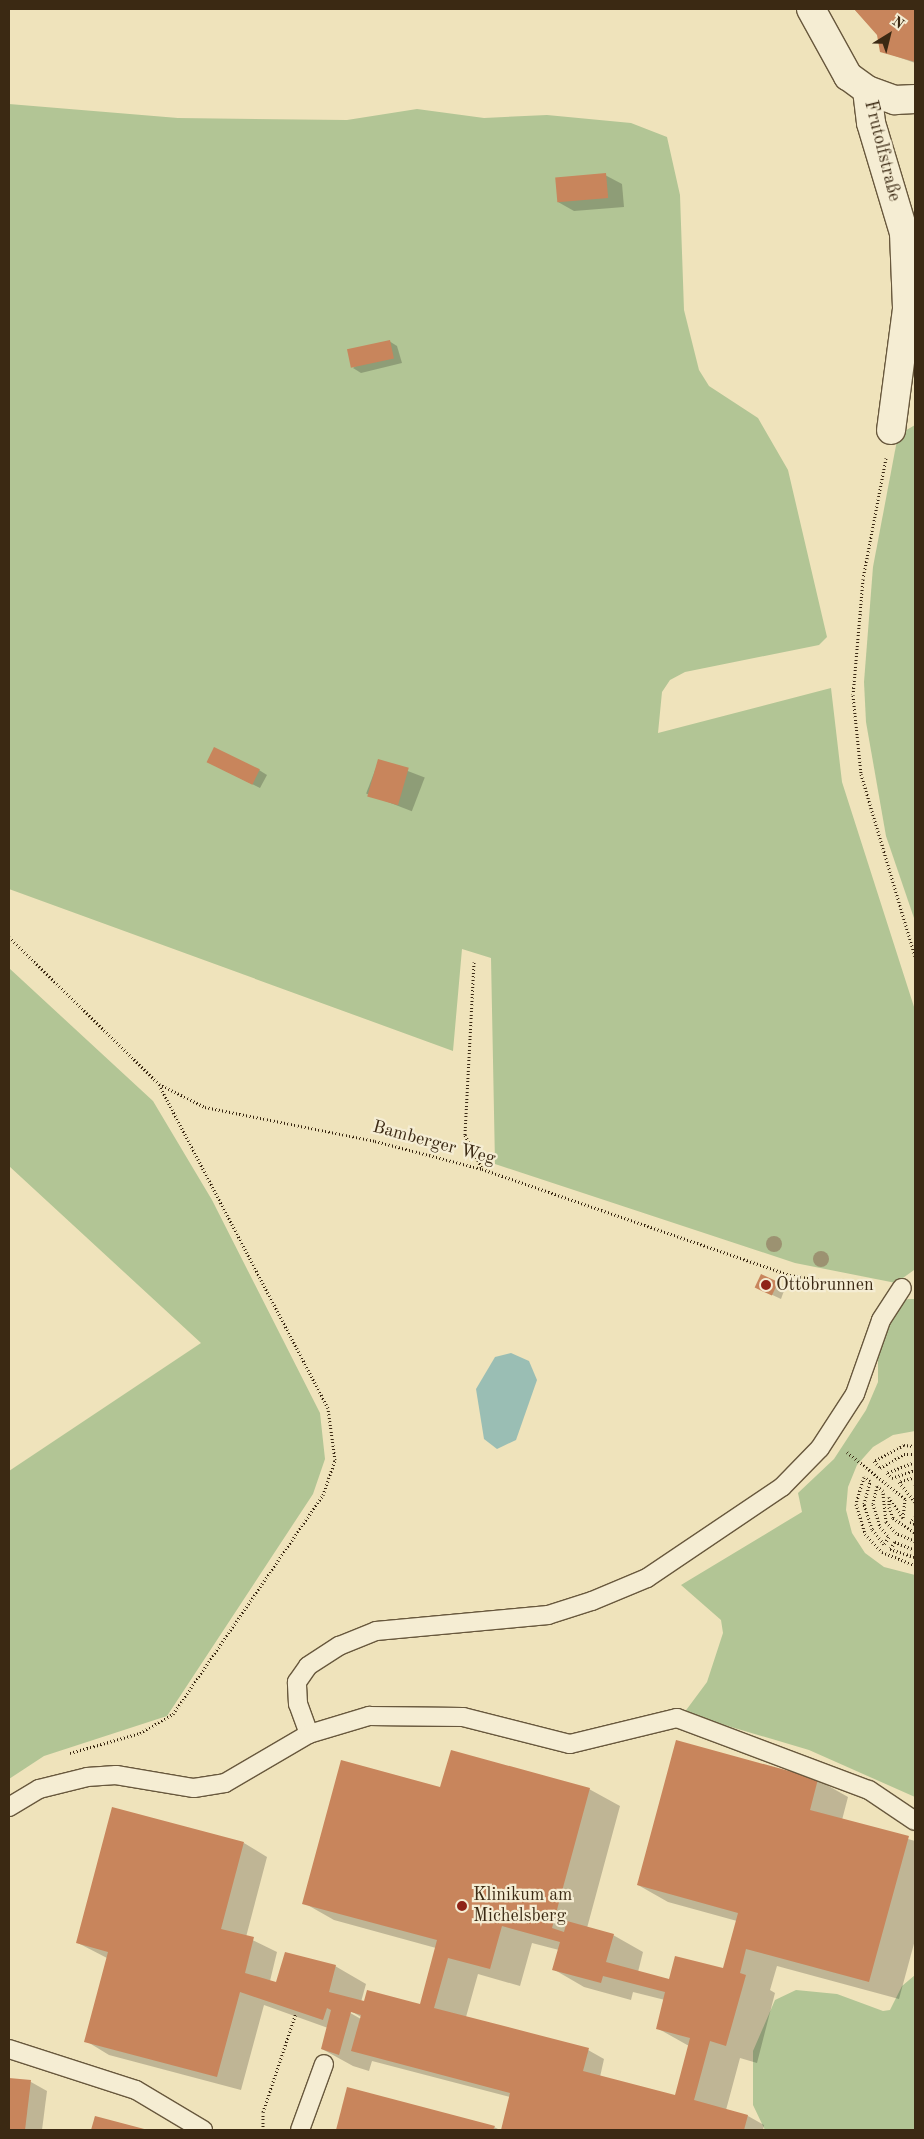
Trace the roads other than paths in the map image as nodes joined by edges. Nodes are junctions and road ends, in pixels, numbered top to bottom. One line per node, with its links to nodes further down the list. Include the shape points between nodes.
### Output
1 (811, 9): 2 (street, Frutolfstraße, via 848,76)
2 (867, 90): 3 (street, via 894,100); 4 (street, Frutolfstraße, via 871,123 904,234 907,309)
3 (915, 99)
4 (890, 430)
5 (902, 1288): 6 (lane, via 881,1320 862,1380 828,1437 782,1487 647,1578 548,1615 376,1631 339,1646 308,1666 297,1682 298,1704)
6 (309, 1734): 7 (lane, via 225,1783 194,1788 116,1775 88,1777 39,1789); 8 (lane, via 368,1716 463,1717 570,1744 677,1718 869,1790)
7 (9, 1807)
8 (915, 1821)
9 (9, 2049): 11 (lane, via 136,2090)
10 (324, 2064): 12 (lane)
11 (203, 2130)
12 (300, 2130)

